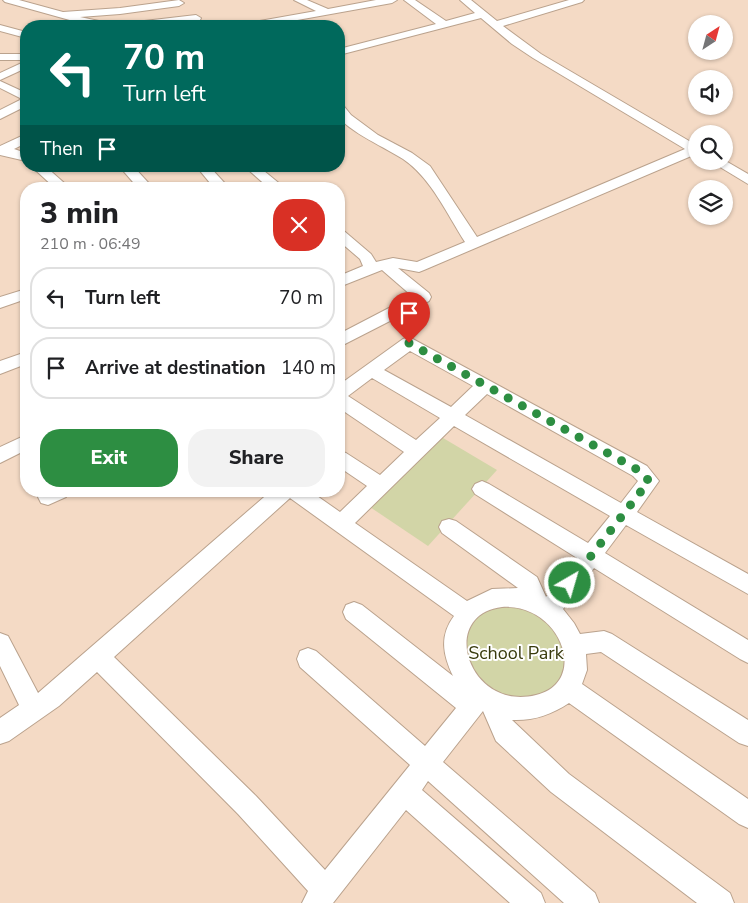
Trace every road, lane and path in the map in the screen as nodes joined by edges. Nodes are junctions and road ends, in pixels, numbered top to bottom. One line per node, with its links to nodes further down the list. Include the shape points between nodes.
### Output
1 (8, 0): 9 (street)
2 (53, 0): 9 (street)
3 (392, 0): 11 (street)
4 (409, 0): 20 (street)
5 (465, 0): 13 (street)
6 (579, 0): 21 (street)
7 (177, 1): 10 (street); 14 (street)
8 (306, 1): 11 (street)
9 (29, 4): 12 (street)
10 (120, 11): 12 (street, via 93,8); 16 (street)
11 (328, 12): 19 (street)
12 (63, 15): 15 (street)
13 (481, 15): 20 (street); 21 (street)
14 (196, 18): 17 (street); 18 (street)
15 (82, 20)
16 (120, 20)
17 (179, 20)
18 (198, 20)
19 (283, 20)
20 (443, 24): 26 (street)
21 (494, 25): 37 (street, via 537,56)
22 (0, 28): 23 (street)
23 (20, 34)
24 (20, 36): 25 (street)
25 (7, 39)
26 (345, 50)
27 (0, 57): 28 (street)
28 (20, 57)
29 (20, 67): 30 (street)
30 (0, 77)
31 (0, 84): 32 (street)
32 (20, 94)
33 (20, 105): 34 (street)
34 (0, 115)
35 (345, 116): 52 (street, via 374,138 426,169)
36 (20, 141): 38 (street)
37 (688, 145)
38 (0, 151): 40 (street)
39 (688, 153): 52 (street)
40 (20, 155)
41 (731, 170): 46 (street)
42 (43, 172): 47 (street)
43 (130, 172): 48 (street)
44 (207, 172): 49 (street)
45 (258, 172): 50 (street)
46 (748, 180)
47 (56, 182)
48 (140, 182)
49 (217, 182)
50 (270, 182)
51 (345, 239): 53 (street)
52 (474, 244): 53 (street, via 419,268 393,263)
53 (378, 266): 54 (street); 57 (street, via 423,298)
54 (345, 280)
55 (20, 297): 56 (street)
56 (0, 303)
57 (345, 338)
58 (20, 360): 59 (street)
59 (0, 368)
60 (371, 370): 61 (street, via 409,343); 62 (street); 64 (street)
61 (485, 385): 64 (street); 73 (street, via 640,471 649,481)
62 (345, 390)
63 (345, 403): 66 (street)
64 (452, 416): 66 (street); 73 (street)
65 (20, 445): 67 (street)
66 (416, 450): 69 (street)
67 (0, 456)
68 (345, 462): 69 (street)
69 (380, 485): 74 (street)
70 (482, 489): 76 (street)
71 (278, 497): 84 (street)
72 (303, 497): 74 (street)
73 (623, 514): 76 (street); 77 (street)
74 (341, 524): 80 (street)
75 (449, 527): 78 (street, via 529,584)
76 (591, 556): 78 (street); 83 (street)
77 (748, 585)
78 (542, 606): 80 (street, via 516,597 495,598 478,605); 82 (street, via 566,626)
79 (354, 612): 87 (street)
80 (468, 614): 87 (street, via 456,632 455,656)
81 (0, 643): 88 (street)
82 (575, 645): 86 (street, via 577,665); 90 (street, via 604,640)
83 (748, 652)
84 (98, 657): 88 (street); 94 (street, via 247,805)
85 (308, 659): 91 (street)
86 (567, 688): 87 (street, via 559,698 536,708 510,709); 93 (street)
87 (481, 701): 91 (street); 97 (street, via 505,732 560,783)
88 (34, 709): 89 (street)
89 (0, 732)
90 (748, 734)
91 (427, 762): 92 (street); 96 (street)
92 (404, 791): 94 (street); 95 (street)
93 (748, 815)
94 (320, 896)
95 (531, 903)
96 (585, 903)
97 (720, 903)

